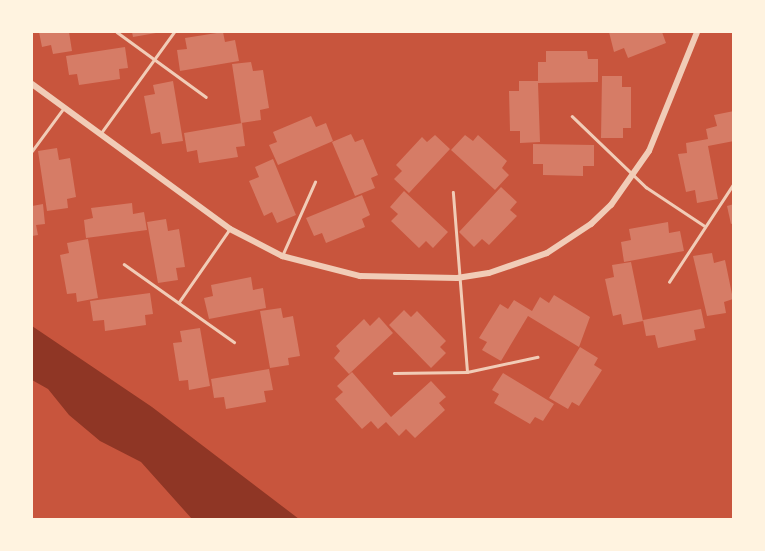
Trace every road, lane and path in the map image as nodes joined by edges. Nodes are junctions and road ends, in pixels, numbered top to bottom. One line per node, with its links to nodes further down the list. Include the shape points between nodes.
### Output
1 (117, 32): 4 (lane)
2 (174, 32): 4 (lane)
3 (697, 32): 11 (street, via 649,151)
4 (154, 58): 6 (lane); 9 (lane)
5 (32, 84): 7 (street)
6 (206, 97)
7 (64, 108): 9 (street); 10 (lane)
8 (572, 116): 11 (lane)
9 (101, 133): 16 (street)
10 (32, 150)
11 (633, 177): 15 (lane); 19 (street, via 611,205 569,241 518,265)
12 (315, 182): 17 (lane)
13 (733, 184): 15 (lane)
14 (453, 193): 19 (lane)
15 (705, 226): 20 (lane)
16 (230, 229): 17 (street); 21 (lane)
17 (282, 256): 19 (street, via 360,276)
18 (124, 264): 21 (lane)
19 (457, 278): 24 (lane)
20 (669, 282)
21 (179, 302): 22 (lane)
22 (234, 342)
23 (537, 357): 24 (lane)
24 (467, 372): 25 (lane)
25 (394, 373)

